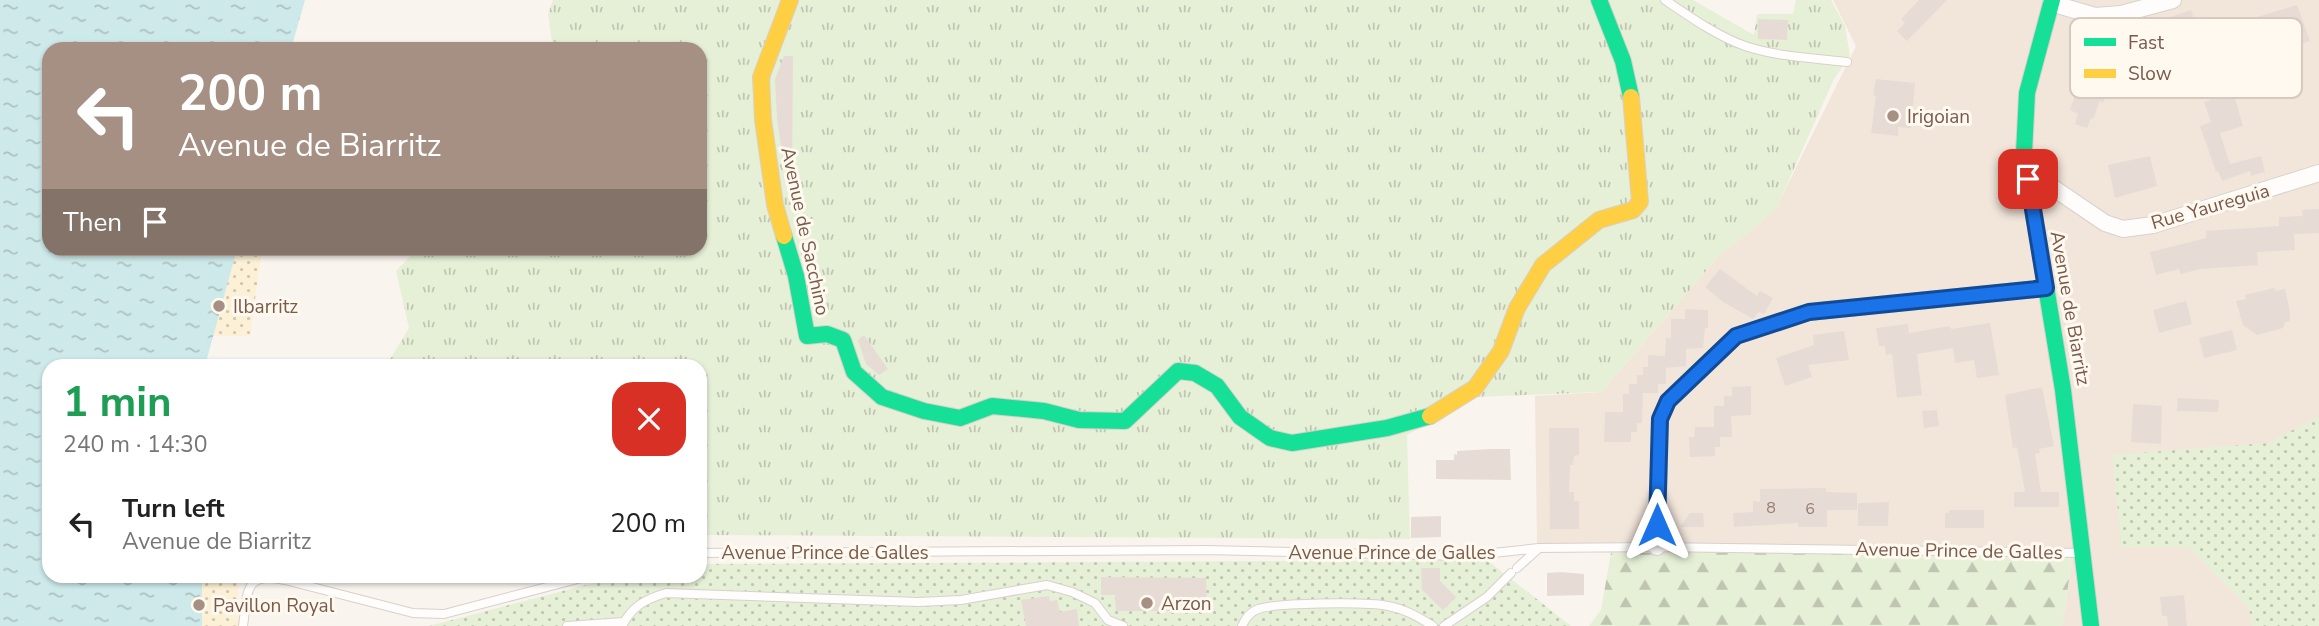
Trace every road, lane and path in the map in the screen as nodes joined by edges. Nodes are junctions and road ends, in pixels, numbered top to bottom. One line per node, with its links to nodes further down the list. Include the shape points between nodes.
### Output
1 (790, 0): 2 (street, Avenue de Sacchino, via 761,77 763,120 775,205 796,276 807,336 827,334 843,340 854,372 882,397 924,411 960,418 992,405 1079,420 1125,421 1178,371 1195,373 1217,386 1240,417 1270,438 1292,443 1428,417 1475,388 1501,351 1517,308 1544,265 1599,220 1633,210 1640,202 1631,97)
2 (1600, 0)
3 (1665, 0): 6 (lane, via 1744,45)
4 (2173, 0): 5 (street, via 2095,16)
5 (2052, 1): 8 (street, Avenue de Biarritz, via 2027,93 2024,141)
6 (1847, 62)
7 (2319, 173): 8 (street, Rue Yaureguia, via 2153,225 2123,229 2105,223 2052,187)
8 (2028, 179): 9 (street, Avenue de Biarritz)
9 (2046, 288): 10 (street, via 1809,312 1736,336 1668,401 1660,419); 13 (street, Avenue de Biarritz)
10 (1657, 547): 11 (lane, Avenue Prince de Galles); 13 (lane, Avenue Prince de Galles)
11 (1539, 548): 12 (lane, Avenue Prince de Galles, via 1465,556 1206,551); 24 (lane, via 1488,597)
12 (707, 553)
13 (2084, 553): 25 (street, Avenue de Biarritz)
14 (251, 583): 19 (lane)
15 (297, 583): 16 (lane, via 413,613 444,614)
16 (562, 583)
17 (1106, 623): 18 (lane, via 1095,603 1047,585 961,600 918,602 666,593 634,607); 21 (lane)
18 (623, 624): 20 (lane)
19 (243, 626)
20 (567, 626)
21 (1122, 626)
22 (1242, 626): 23 (lane, via 1257,609 1281,604 1386,605 1411,612)
23 (1433, 626)
24 (1444, 626)
25 (2091, 626)

